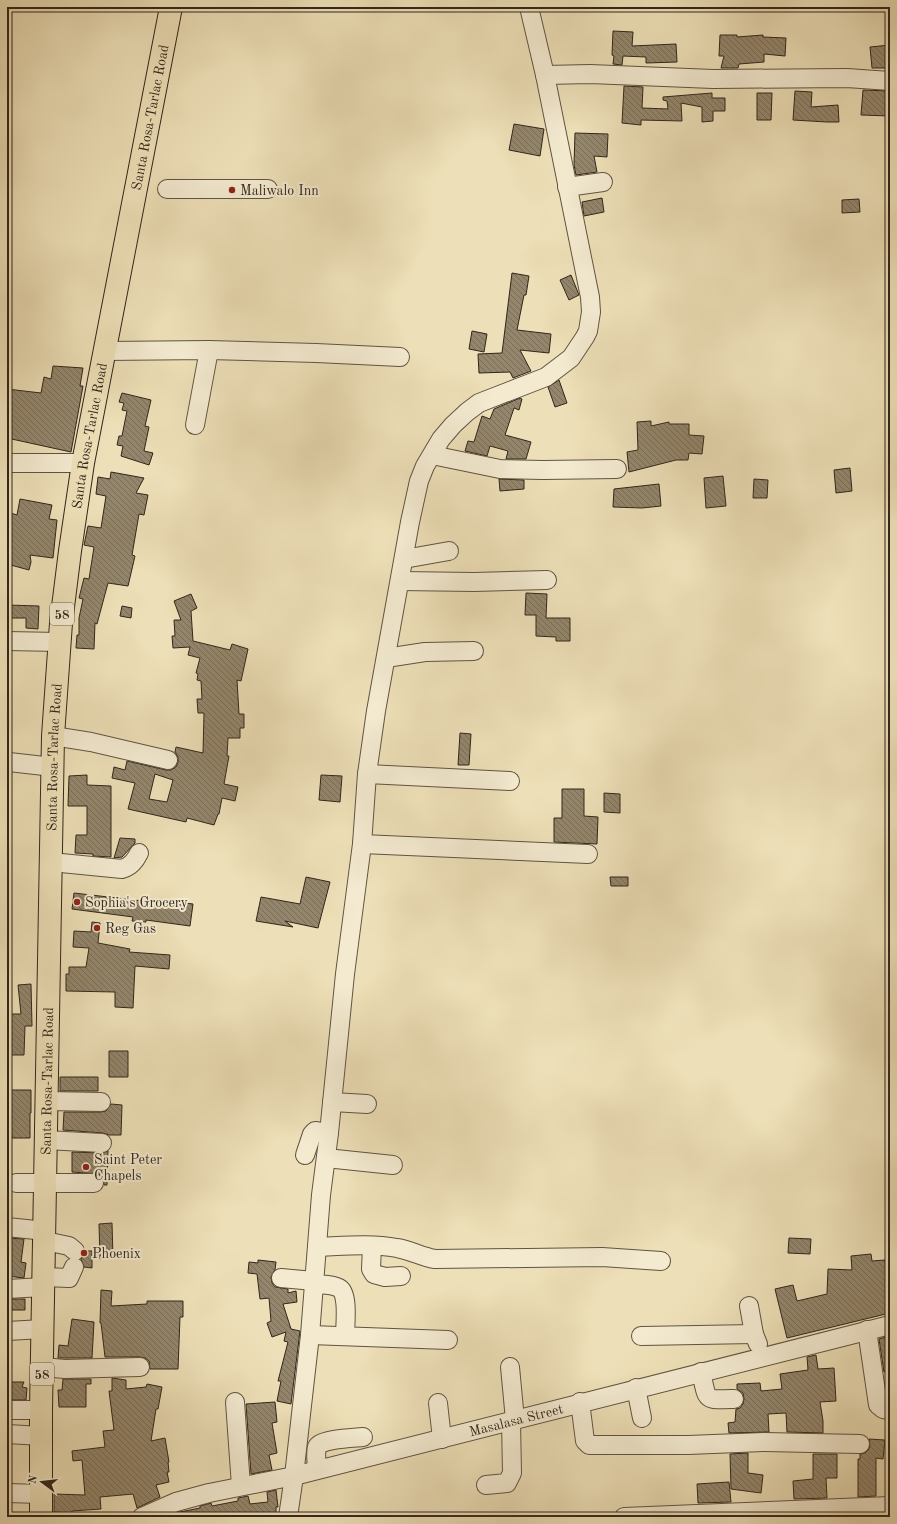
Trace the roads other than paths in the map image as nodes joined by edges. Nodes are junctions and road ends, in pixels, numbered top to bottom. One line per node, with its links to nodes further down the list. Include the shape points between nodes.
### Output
1 (171, 7): 10 (highway, Santa Rosa-Tarlac Road / 58)
2 (529, 7): 3 (street)
3 (545, 75): 4 (street, via 590,74 714,80 847,78); 6 (street)
4 (890, 81)
5 (603, 182): 6 (street)
6 (567, 187): 13 (street, via 591,303 590,322 585,337 571,358 552,374 479,403 448,430)
7 (167, 189): 8 (street)
8 (268, 189)
9 (209, 350): 10 (street); 11 (street); 12 (street)
10 (105, 351): 15 (highway, Santa Rosa-Tarlac Road / 58)
11 (400, 357)
12 (195, 425)
13 (432, 455): 16 (street, via 500,469); 18 (street, via 419,481)
14 (7, 463): 15 (street)
15 (83, 463): 22 (highway, Santa Rosa-Tarlac Road / 58)
16 (617, 469)
17 (449, 551): 18 (street)
18 (404, 559): 20 (street)
19 (547, 580): 20 (street)
20 (400, 581): 24 (street)
21 (7, 641): 22 (street)
22 (60, 642): 25 (highway, Santa Rosa-Tarlac Road / 58)
23 (474, 651): 24 (street, via 425,652)
24 (386, 658): 29 (street)
25 (54, 736): 26 (street); 28 (highway, Santa Rosa-Tarlac Road / 58)
26 (168, 760)
27 (9, 762): 28 (street)
28 (53, 766): 34 (highway, Santa Rosa-Tarlac Road / 58)
29 (367, 774): 30 (street); 31 (street)
30 (510, 780)
31 (362, 844): 33 (street); 37 (street)
32 (139, 853): 34 (street, via 128,868 122,869)
33 (588, 854)
34 (51, 862): 35 (highway, Santa Rosa-Tarlac Road / 58)
35 (47, 1100): 36 (street); 40 (highway, Santa Rosa-Tarlac Road / 58)
36 (101, 1102)
37 (332, 1102): 38 (street); 39 (street)
38 (367, 1104)
39 (329, 1133): 42 (street, via 315,1131); 43 (street)
40 (46, 1140): 41 (street); 46 (highway, Santa Rosa-Tarlac Road / 58)
41 (102, 1143)
42 (306, 1155)
43 (326, 1158): 44 (street); 51 (street)
44 (393, 1165)
45 (16, 1183): 46 (street)
46 (46, 1183): 47 (street); 49 (highway, Santa Rosa-Tarlac Road / 58)
47 (94, 1183)
48 (7, 1227): 49 (street)
49 (45, 1236): 55 (highway, Santa Rosa-Tarlac Road / 58); 55 (street, via 69,1246 74,1259 69,1278)
50 (372, 1246): 51 (street); 52 (street, via 398,1248 435,1259 602,1257); 53 (street, via 371,1269 374,1274 385,1277)
51 (317, 1248): 56 (street)
52 (660, 1261)
53 (401, 1276)
54 (280, 1278): 56 (street)
55 (44, 1282): 57 (street); 60 (highway, Santa Rosa-Tarlac Road / 58)
56 (314, 1283): 64 (street); 65 (street, via 341,1288 346,1302)
57 (7, 1289)
58 (749, 1306): 63 (street)
59 (890, 1325): 61 (street, Masalasa Street)
60 (43, 1329): 62 (street); 69 (highway, Santa Rosa-Tarlac Road / 58)
61 (867, 1330): 68 (street, Masalasa Street); 80 (street, via 878,1405)
62 (7, 1331)
63 (754, 1334): 66 (street); 68 (street)
64 (310, 1335): 65 (street); 89 (street)
65 (345, 1336): 67 (street)
66 (641, 1336)
67 (448, 1340)
68 (761, 1356): 72 (street, Masalasa Street)
69 (42, 1367): 70 (street); 79 (highway, Santa Rosa-Tarlac Road / 58)
70 (140, 1367)
71 (510, 1367): 82 (street)
72 (701, 1372): 73 (street, Masalasa Street); 74 (street, via 707,1397 712,1400)
73 (636, 1388): 76 (street, Masalasa Street); 81 (street)
74 (734, 1399)
75 (235, 1402): 91 (street)
76 (580, 1402): 82 (street, Masalasa Street); 87 (street, via 585,1441 589,1445 764,1442)
77 (438, 1403): 86 (street)
78 (7, 1410): 79 (street)
79 (42, 1410): 84 (highway, Santa Rosa-Tarlac Road / 58)
80 (890, 1410)
81 (642, 1418)
82 (513, 1420): 86 (street, Masalasa Street); 90 (street, via 510,1478 507,1483)
83 (7, 1434): 84 (street)
84 (42, 1436): 93 (highway, Santa Rosa-Tarlac Road / 58)
85 (363, 1437): 88 (street, via 325,1441 319,1444)
86 (442, 1439): 88 (street, Masalasa Street)
87 (860, 1444)
88 (317, 1470): 89 (street, Masalasa Street)
89 (294, 1476): 91 (street, Masalasa Street); 98 (street)
90 (486, 1485)
91 (241, 1486): 95 (street, Masalasa Street)
92 (7, 1493): 93 (street)
93 (41, 1494): 96 (highway, Santa Rosa-Tarlac Road / 58)
94 (890, 1506): 99 (street)
95 (176, 1509): 97 (street, Masalasa Street)
96 (41, 1517)
97 (142, 1517)
98 (288, 1517)
99 (624, 1517)

